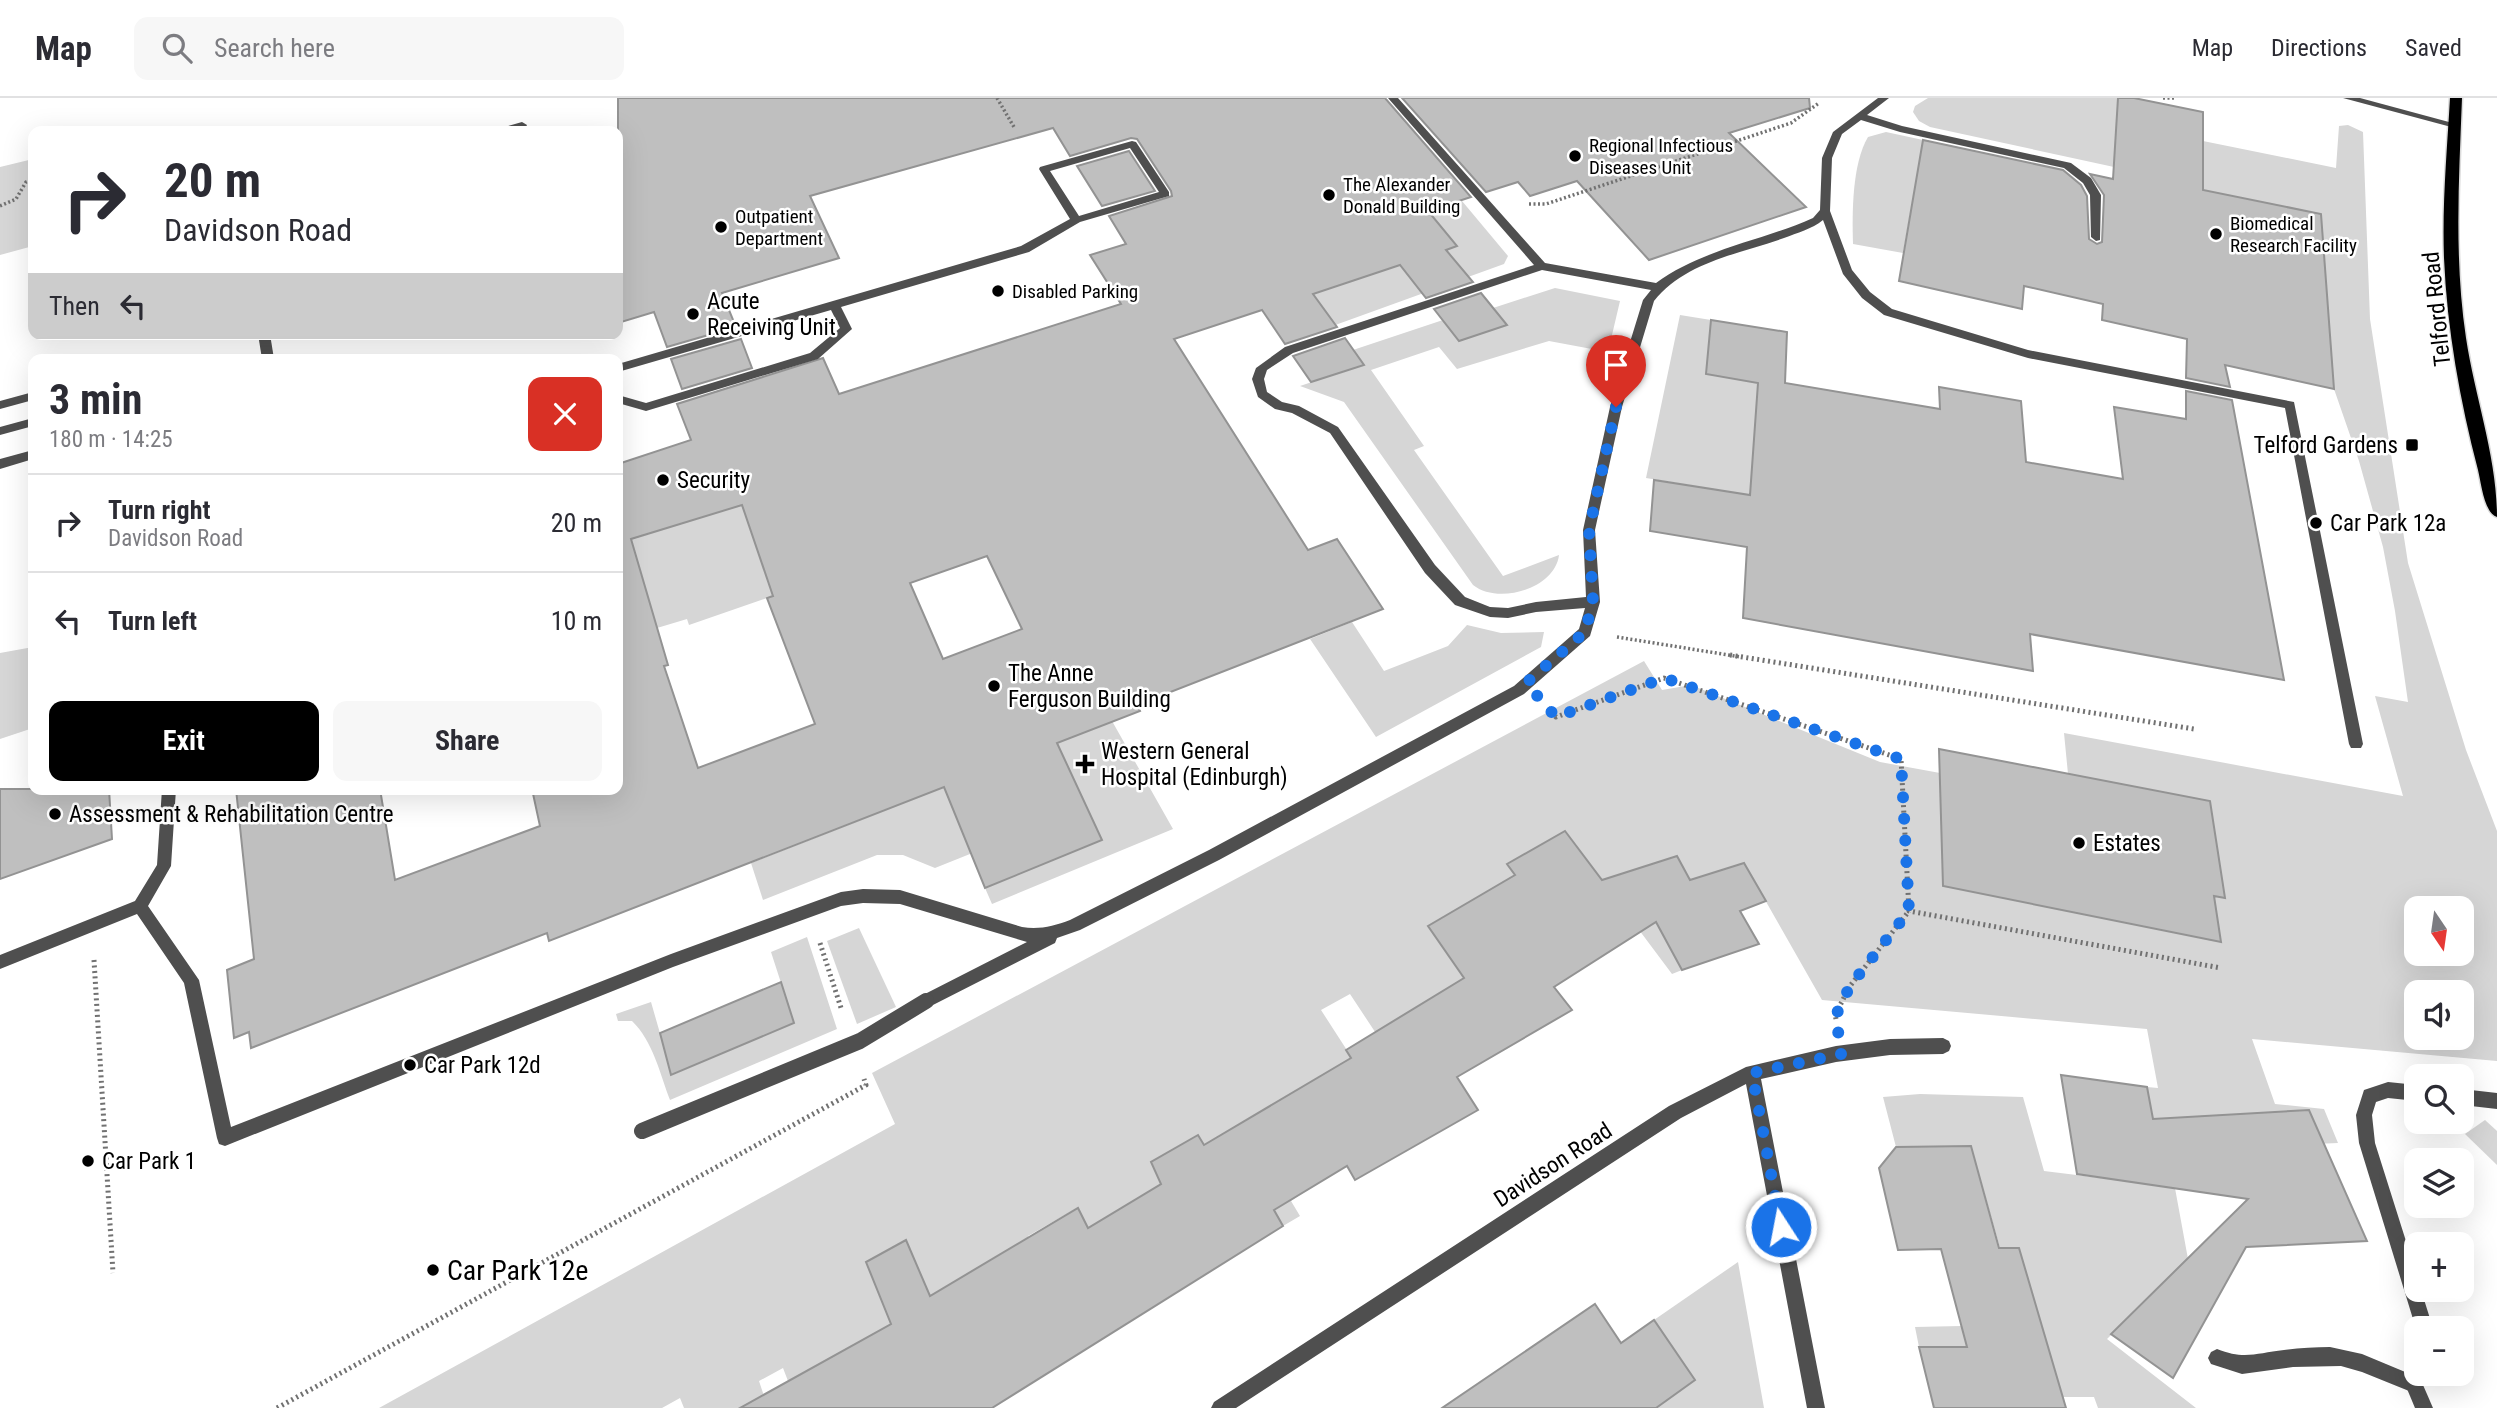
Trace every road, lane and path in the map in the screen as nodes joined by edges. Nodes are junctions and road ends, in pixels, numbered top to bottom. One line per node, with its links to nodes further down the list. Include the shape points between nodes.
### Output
1 (997, 98): 13 (path)
2 (1393, 98): 15 (street)
3 (1826, 98): 15 (path, via 1791,123 1546,204 1520,200 1500,179)
4 (1884, 98): 9 (street)
5 (2163, 98): 6 (path)
6 (2175, 98)
7 (2348, 98): 11 (street)
8 (2456, 98): 11 (main road, Telford Road)
9 (1859, 116): 17 (street, via 1838,132 1827,158); 19 (street, via 2067,165 2087,177 2096,191)
10 (522, 125): 12 (street)
11 (2455, 125): 31 (main road, Telford Road, via 2452,279 2466,372)
12 (518, 126)
13 (1014, 127)
14 (28, 181): 16 (path, via 16,199)
15 (1473, 187): 20 (street)
16 (0, 206)
17 (1825, 211): 21 (street, via 1807,226 1685,269); 36 (street, via 1847,271 1888,313 2028,354 2290,405)
18 (1076, 220): 18 (street, via 1044,169 1132,144 1165,194); 22 (street, via 1026,249)
19 (2096, 237)
20 (1542, 265): 21 (street); 32 (street, via 1289,350 1262,368 1258,379 1262,394 1279,406 1295,409 1334,430 1430,569 1460,601 1508,613)
21 (1656, 287): 32 (street, via 1616,407 1589,530)
22 (835, 306): 23 (street); 25 (street, via 846,329 814,356 646,407)
23 (623, 367)
24 (28, 397): 26 (street)
25 (623, 400)
26 (0, 405)
27 (28, 423): 28 (street)
28 (0, 431)
29 (28, 456): 30 (street)
30 (0, 464)
31 (2497, 511)
32 (1593, 602): 33 (street)
33 (1585, 632): 34 (street); 35 (path)
34 (1526, 683): 39 (path, via 1556,717 1664,678 1901,759); 40 (street, via 1226,849)
35 (2194, 729)
36 (2356, 744)
37 (169, 795): 38 (street, via 164,866)
38 (140, 906): 40 (street, via 191,980 225,1138 671,961 841,899 900,897 1033,936); 41 (street)
39 (1909, 911): 44 (path); 47 (path, via 1850,986 1836,1015)
40 (1075, 925): 53 (street, bridge, via 926,1000 860,1041)
41 (92, 926): 43 (street); 54 (path)
42 (819, 939): 45 (path)
43 (0, 961)
44 (2221, 968)
45 (845, 1019)
46 (1943, 1046): 47 (street, Davidson Road)
47 (1841, 1054): 49 (street, Davidson Road)
48 (862, 1072): 59 (path, via 866,1086)
49 (1752, 1073): 60 (street, Davidson Road, via 1675,1112); 61 (street)
50 (2404, 1092): 55 (street, via 2388,1090 2370,1096 2364,1115 2367,1143)
51 (2474, 1098): 52 (street)
52 (2497, 1101)
53 (642, 1131)
54 (113, 1273)
55 (2420, 1316)
56 (2217, 1358): 57 (street, via 2233,1366 2258,1366 2281,1359 2332,1356)
57 (2404, 1375)
58 (2419, 1386): 62 (street)
59 (276, 1408)
60 (1220, 1408)
61 (1816, 1408)
62 (2424, 1408)

